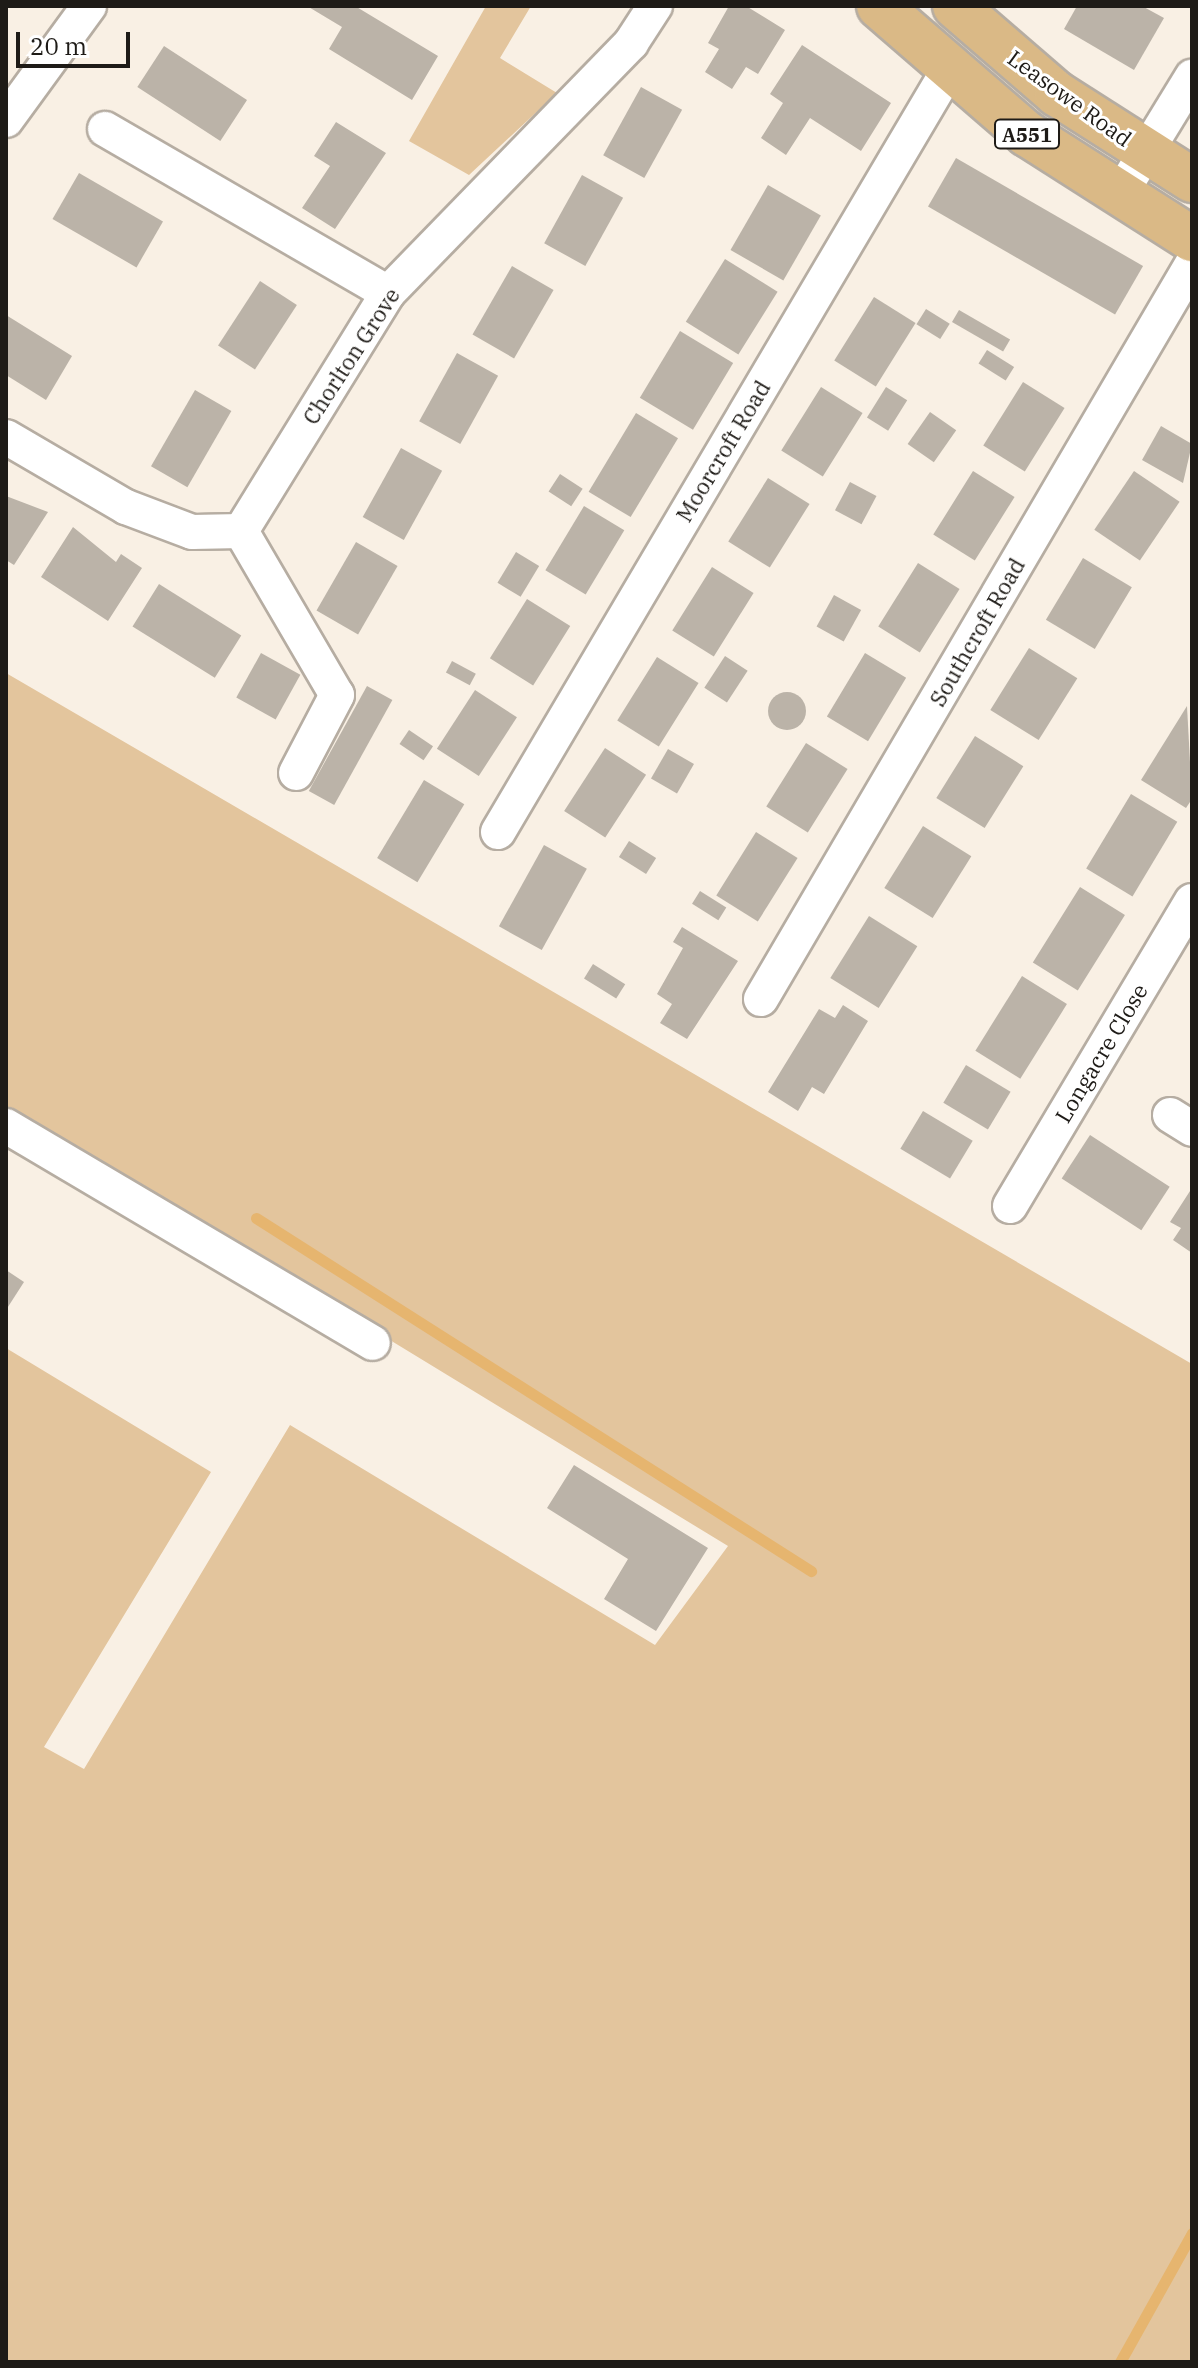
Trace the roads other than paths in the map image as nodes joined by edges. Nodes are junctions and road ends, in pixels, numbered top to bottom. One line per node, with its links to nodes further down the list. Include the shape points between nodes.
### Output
1 (89, 6): 7 (street)
2 (655, 6): 14 (street, Chorlton Grove, via 631,43)
3 (879, 6): 5 (main road, A551)
4 (955, 6): 9 (main road, Leasowe Road / A551, via 1057,94)
5 (949, 69): 11 (main road, A551, via 1027,134); 18 (street, Moorcroft Road)
6 (1192, 77): 9 (street)
7 (6, 120)
8 (105, 129): 14 (street)
9 (1146, 153): 10 (main road, Leasowe Road / A551); 11 (street)
10 (1192, 180)
11 (1119, 196): 12 (main road, A551)
12 (1192, 239)
13 (1192, 264): 20 (street, Southcroft Road)
14 (388, 293): 16 (street, Chorlton Grove)
15 (6, 437): 16 (street, via 126,507 192,532)
16 (241, 531): 17 (street, via 337,695)
17 (296, 773)
18 (498, 832)
19 (1192, 901): 22 (street, Longacre Close)
20 (761, 999)
21 (6, 1126): 23 (street)
22 (1010, 1206)
23 (373, 1343)

